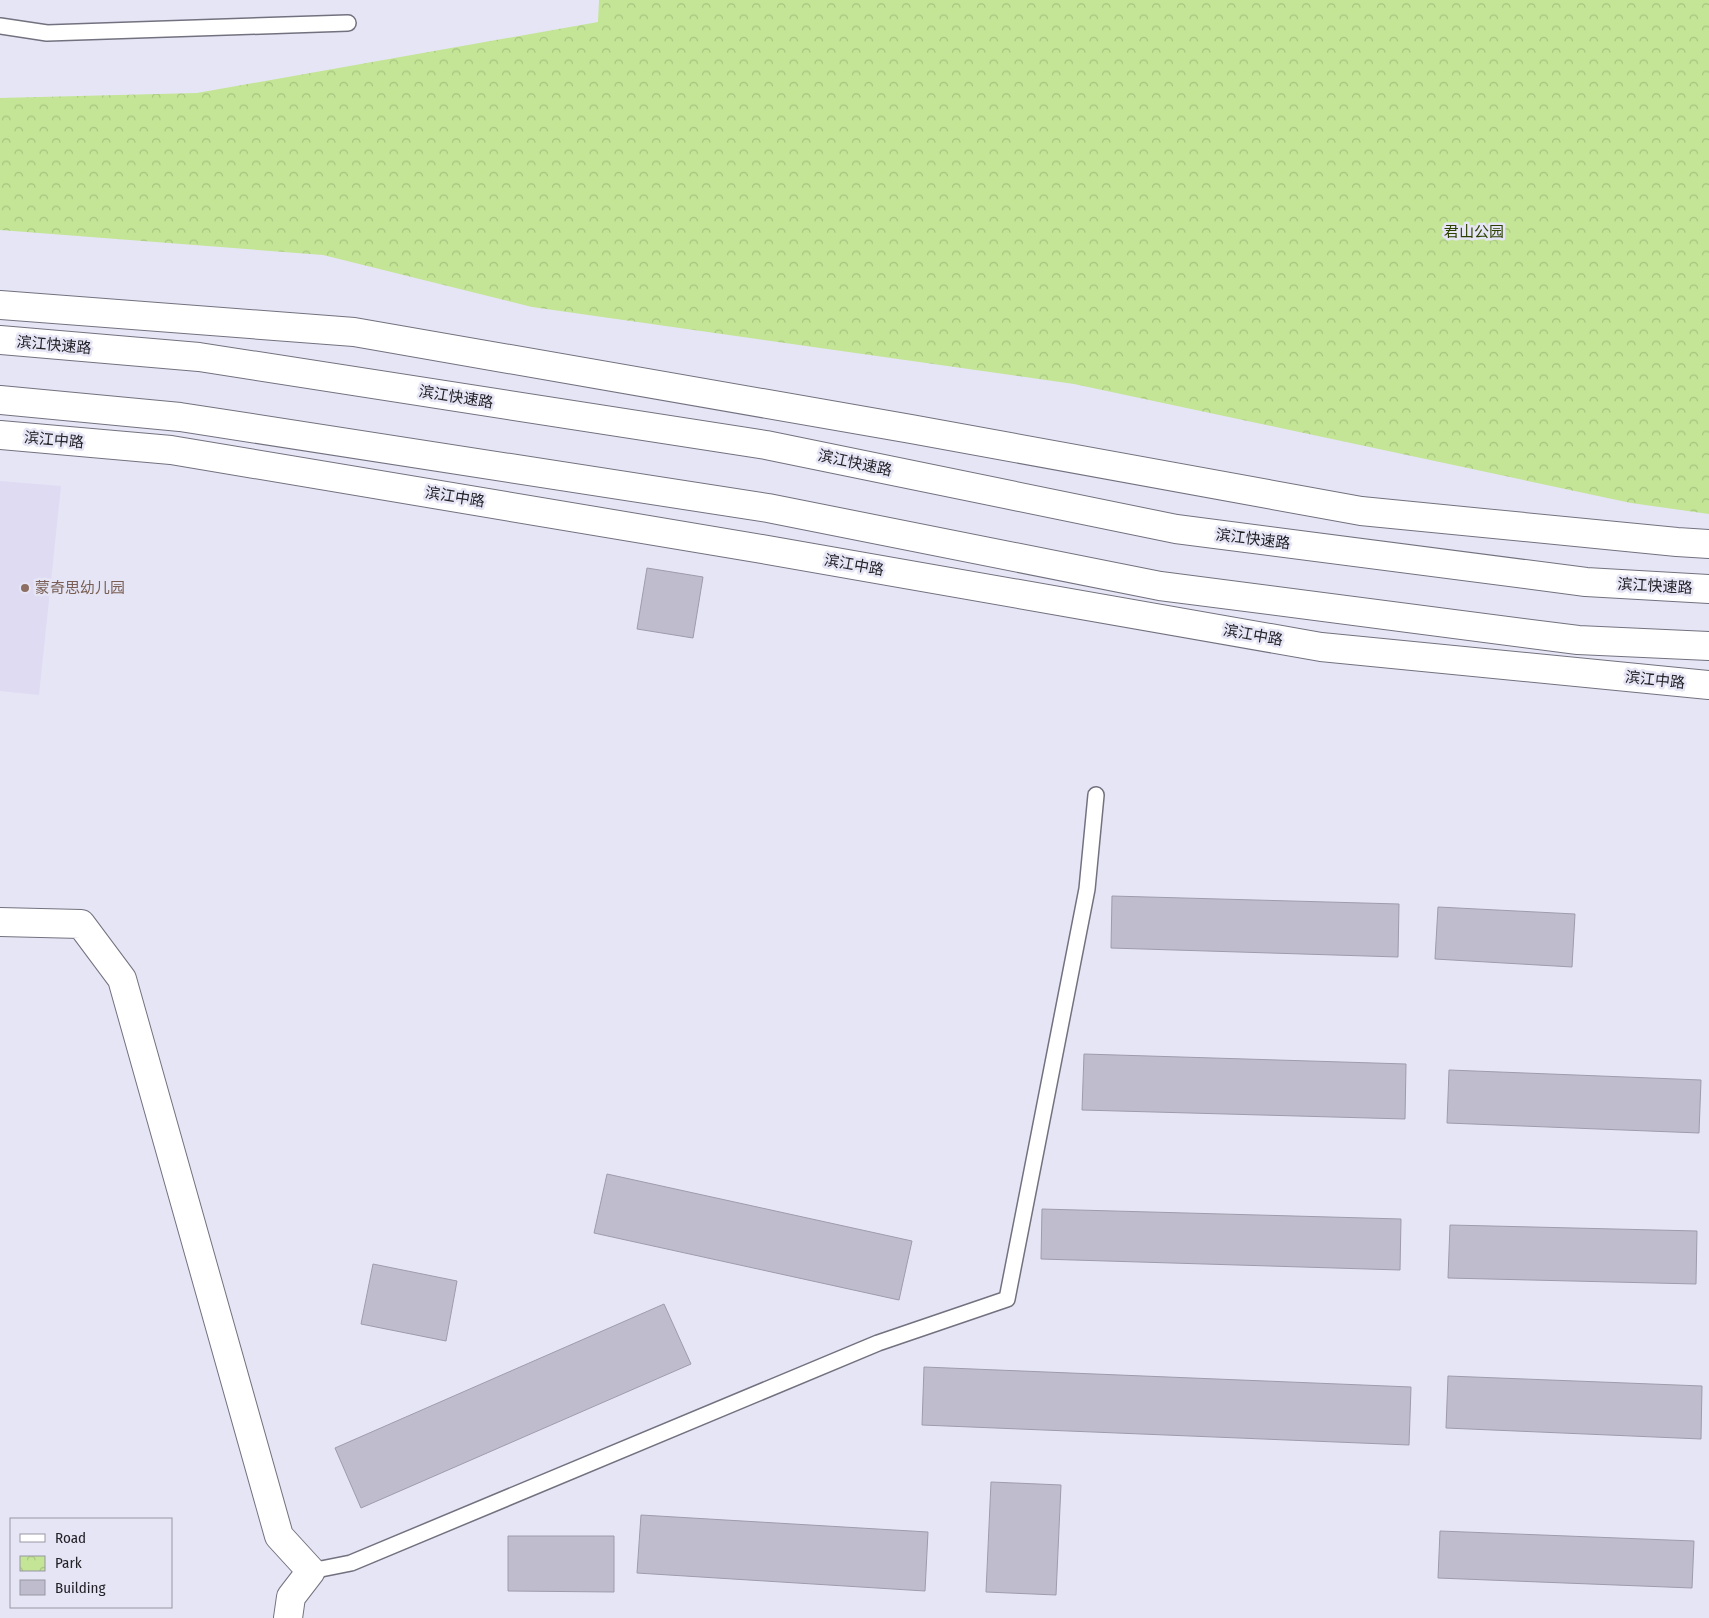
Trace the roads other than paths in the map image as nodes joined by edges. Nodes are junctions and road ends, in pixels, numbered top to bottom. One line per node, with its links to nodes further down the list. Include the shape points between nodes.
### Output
1 (348, 23): 2 (lane, via 47,33)
2 (0, 26)
3 (0, 305): 7 (main road, via 354,332 1361,511)
4 (0, 340): 8 (main road, 滨江快速路, via 199,358 766,445 1176,529 1586,582)
5 (0, 400): 9 (main road, via 180,417 758,507 1160,586 1578,640)
6 (0, 435): 10 (main road, 滨江中路, via 170,450 762,548 1321,647)
7 (1709, 544)
8 (1709, 589)
9 (1709, 646)
10 (1709, 685)
11 (1096, 795): 13 (lane, via 1087,889 1007,1299 878,1343 351,1563)
12 (0, 922): 13 (main road, via 81,924 122,979 278,1536)
13 (311, 1571): 14 (main road, via 291,1597)
14 (288, 1618)

